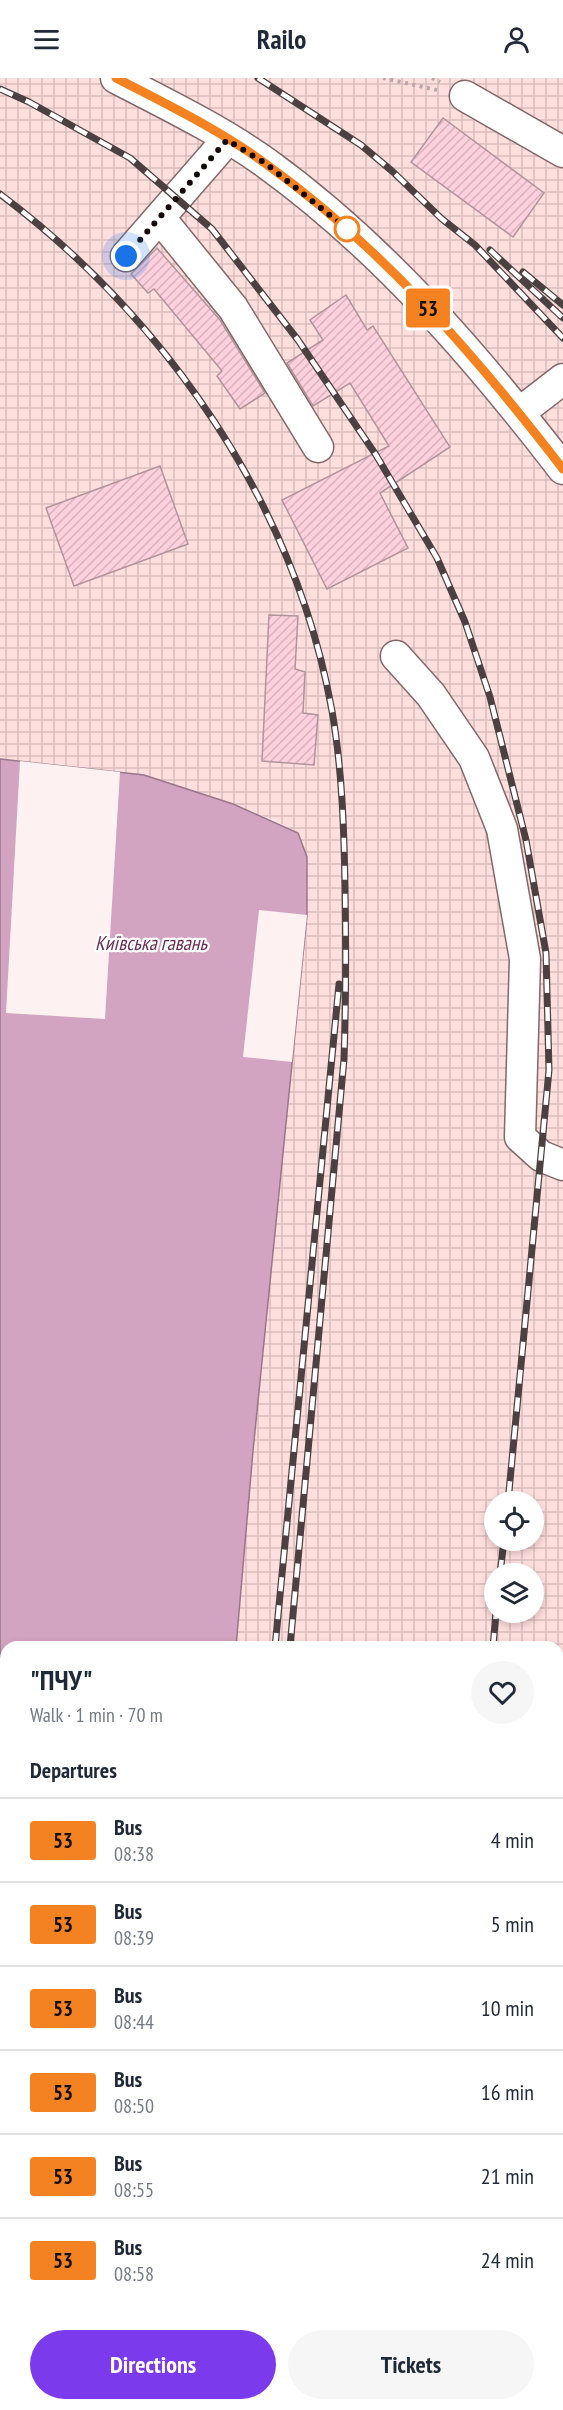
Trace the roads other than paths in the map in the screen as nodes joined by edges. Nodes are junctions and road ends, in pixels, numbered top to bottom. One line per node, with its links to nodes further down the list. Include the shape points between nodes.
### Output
1 (116, 78): 3 (street)
2 (465, 96): 4 (street)
3 (227, 140): 5 (street); 8 (street, via 265,163 374,251 456,338)
4 (563, 152)
5 (160, 218): 6 (street); 9 (street, via 233,308)
6 (126, 256)
7 (563, 379): 8 (street)
8 (519, 413): 10 (street)
9 (318, 447)
10 (563, 469)
11 (396, 656): 12 (street, via 431,695 474,758 502,829 525,958 520,1137 541,1156)
12 (563, 1165)

